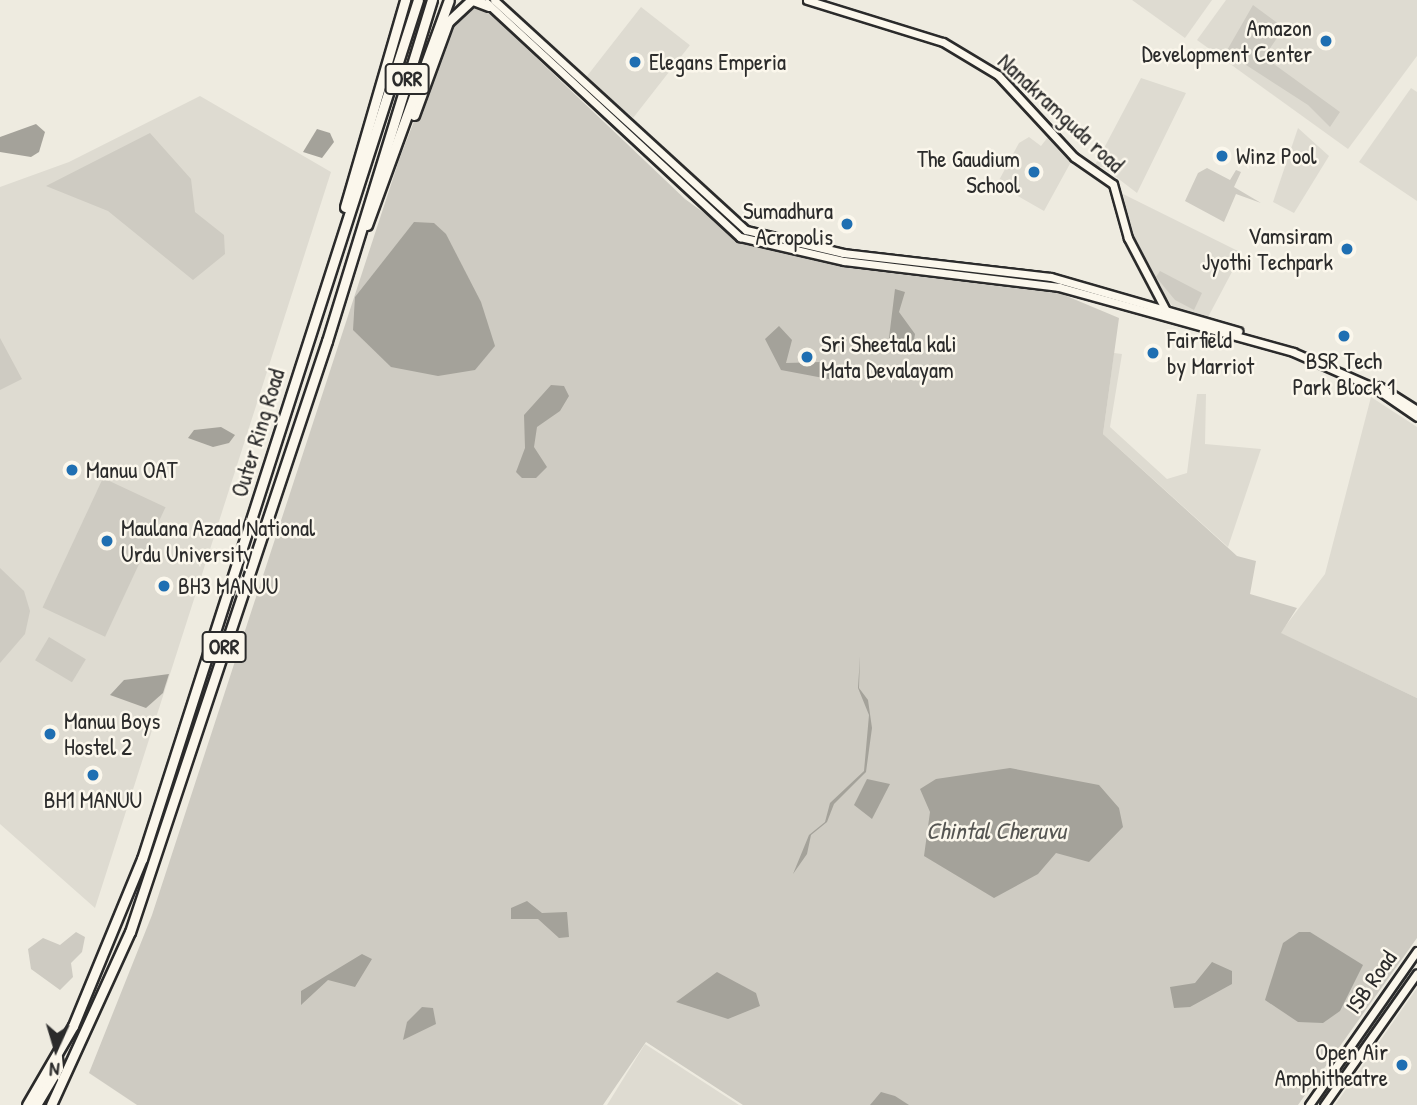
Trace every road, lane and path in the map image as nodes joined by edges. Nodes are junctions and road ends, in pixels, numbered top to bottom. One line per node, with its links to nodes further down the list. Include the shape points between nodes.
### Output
1 (405, 0): 9 (highway, ORR)
2 (418, 0): 9 (highway, ORR)
3 (432, 0): 10 (highway, Outer Ring Road / ORR)
4 (449, 0): 8 (highway, ORR)
5 (472, 0): 7 (highway, ORR); 8 (highway, ORR, via 448,22)
6 (807, 0): 11 (main road, Nanakramguda road, via 943,42 998,75 1074,157 1113,184 1128,238)
7 (489, 2): 11 (main road, via 681,181 727,230 750,240 844,261 1047,284)
8 (407, 125): 10 (highway, ORR)
9 (364, 152): 16 (highway, Outer Ring Road / ORR, via 142,859)
10 (354, 258): 17 (highway, Outer Ring Road / ORR, via 139,906)
11 (1169, 317): 12 (main road, via 1318,358); 13 (main road, via 1293,352 1375,388)
12 (1417, 410)
13 (1417, 417)
14 (1417, 951): 23 (main road, ISB Road)
15 (1417, 973): 24 (main road, ISB Road)
16 (57, 1056): 18 (highway); 19 (highway, Outer Ring Road / ORR)
17 (76, 1057): 18 (highway); 22 (highway, Outer Ring Road / ORR)
18 (56, 1077): 20 (highway); 21 (highway)
19 (27, 1105)
20 (36, 1105)
21 (44, 1105)
22 (51, 1105)
23 (1309, 1105)
24 (1324, 1105)

